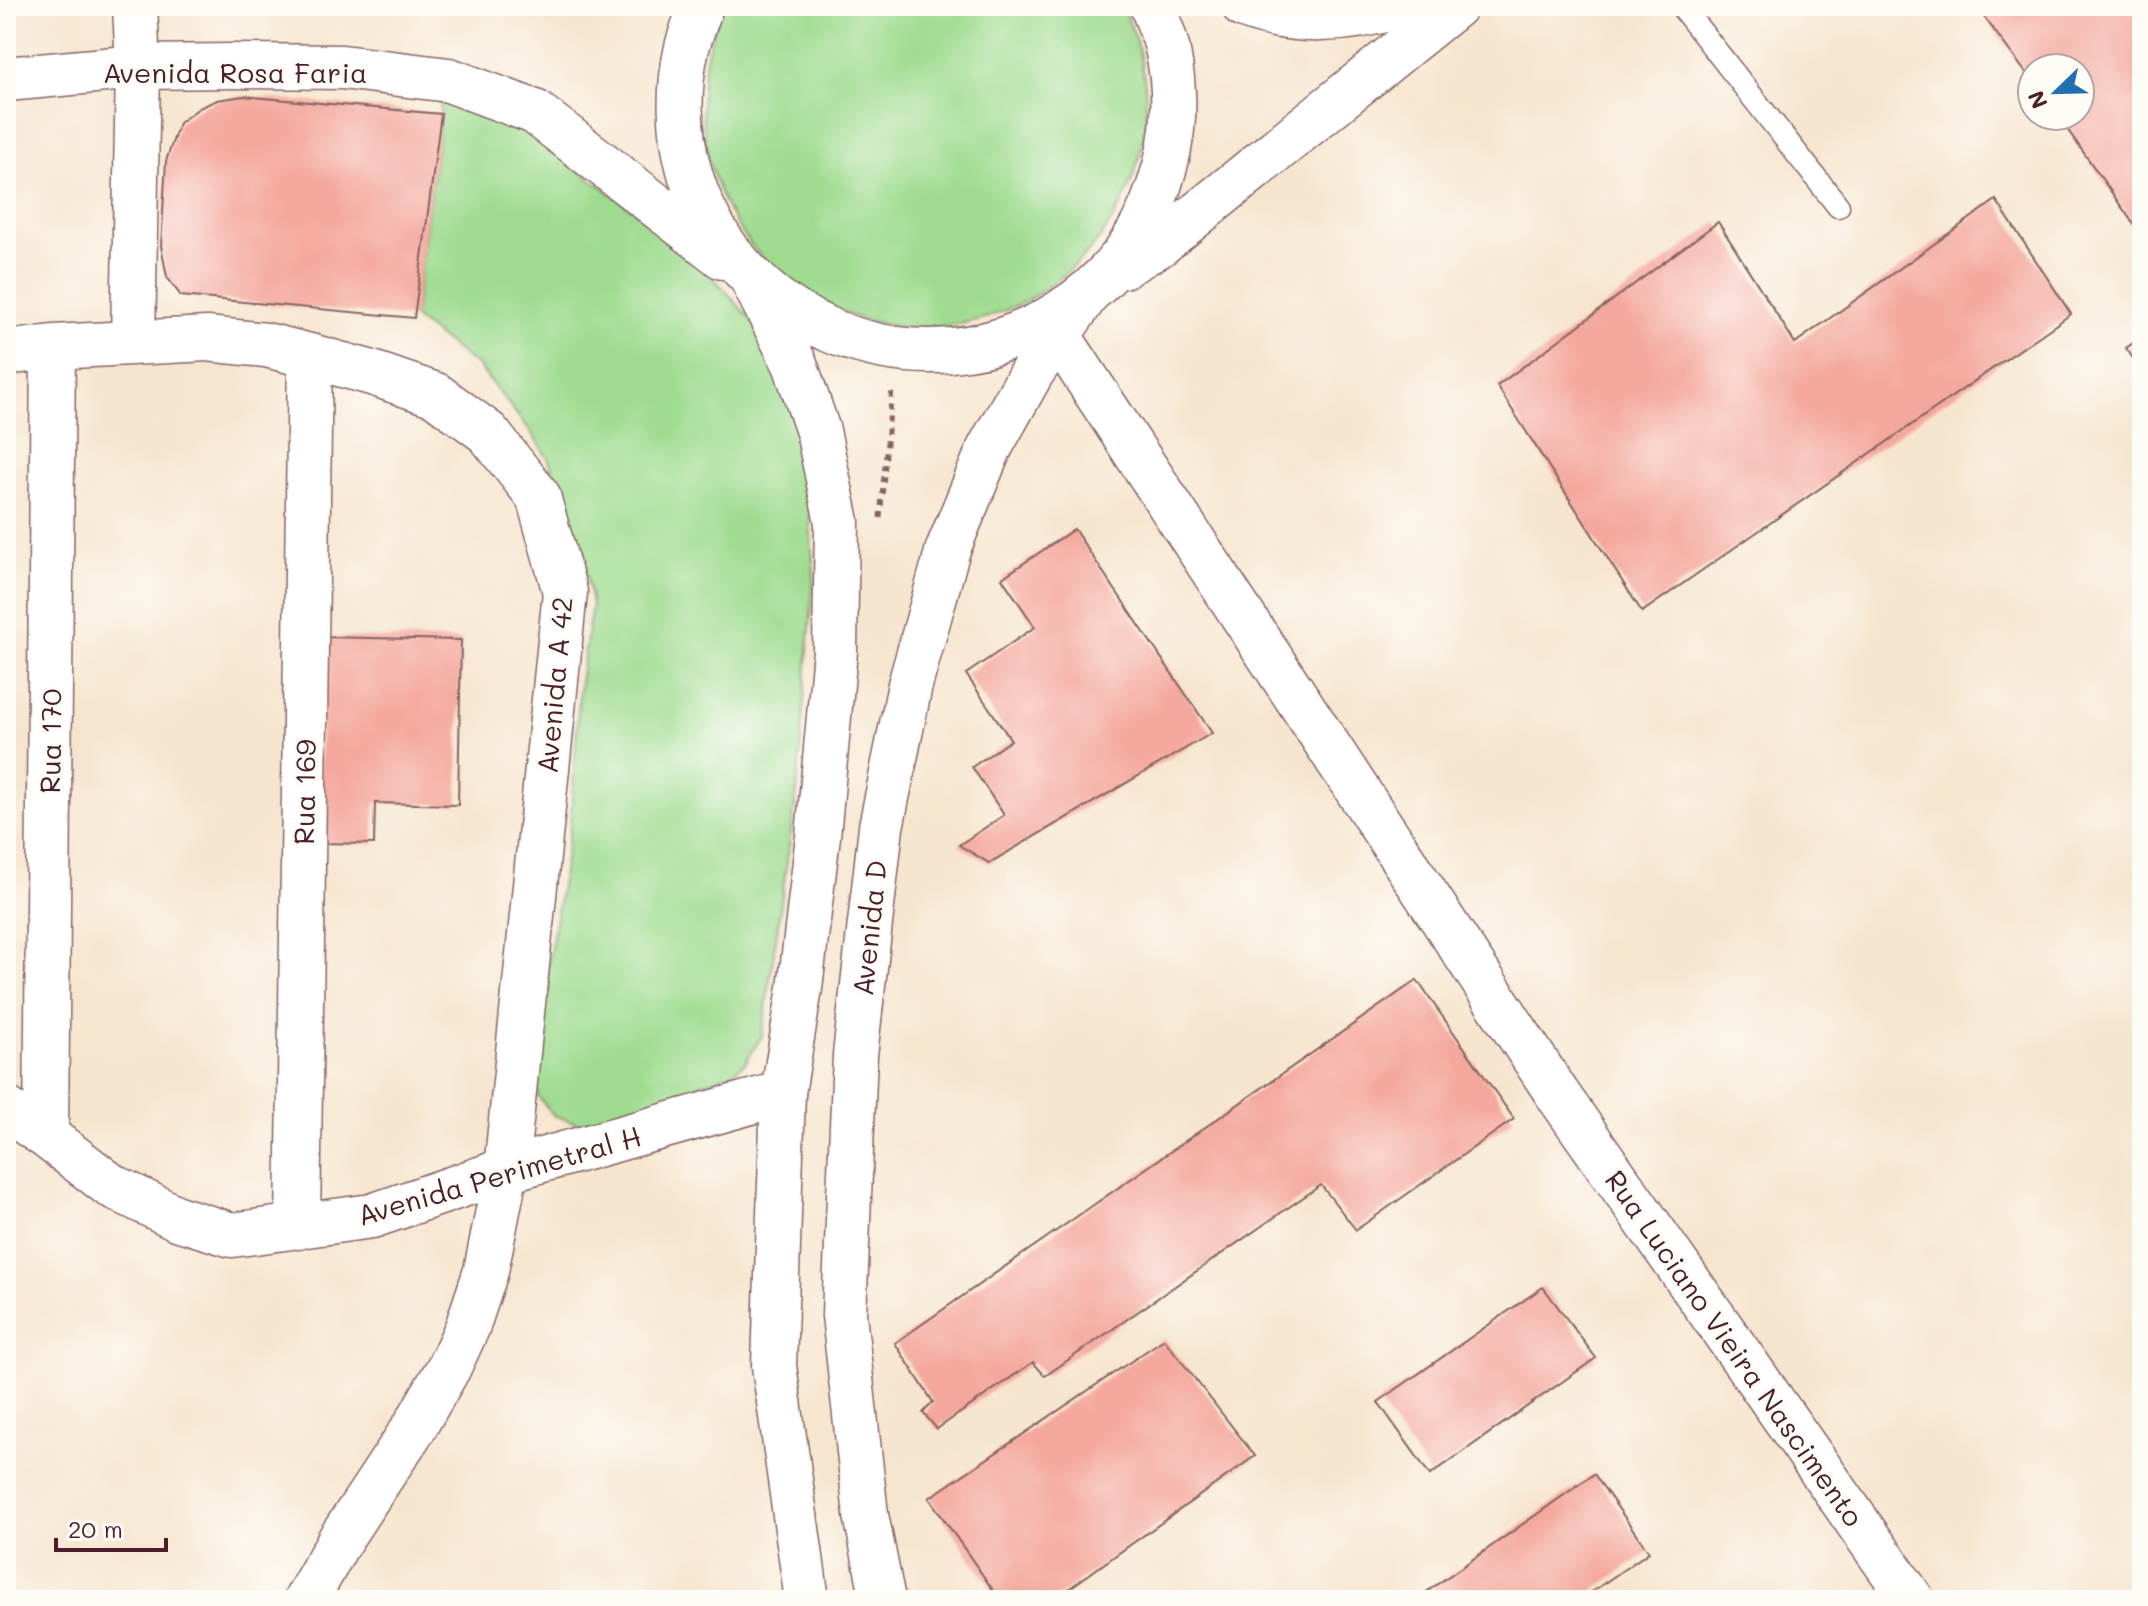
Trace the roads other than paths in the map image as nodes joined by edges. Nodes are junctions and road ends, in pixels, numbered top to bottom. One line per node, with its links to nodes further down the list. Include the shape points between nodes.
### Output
1 (135, 6): 8 (street)
2 (701, 6): 11 (street, via 685,53 680,110 688,166 708,220)
3 (1152, 6): 12 (street, Avenida D, via 1168,49 1175,110 1166,171 1143,227)
4 (1244, 6): 5 (street, via 1319,21)
5 (1398, 6)
6 (1455, 6): 12 (street, via 1159,245)
7 (1681, 6): 10 (lane)
8 (138, 67): 9 (street, Avenida Rosa Faria); 11 (street, Avenida Rosa Faria, via 342,67 449,80 535,112); 14 (street)
9 (6, 79)
10 (1838, 206)
11 (747, 274): 12 (street, via 801,318 857,342 917,353 977,348 1034,329); 18 (street, via 795,364 814,417 837,522 835,651 818,836)
12 (1096, 286): 13 (street, Avenida D)
13 (1058, 335): 25 (street, Avenida D, via 989,449 948,549 910,685 881,827 855,1055 844,1315 866,1515); 26 (street, Rua Luciano Vieira Nascimento, via 1558,1095)
14 (133, 343): 15 (street, Avenida A 42); 17 (street, Avenida A 42, via 207,339)
15 (53, 347): 16 (street, Avenida A 42); 20 (street, Rua 170)
16 (6, 353)
17 (310, 356): 21 (street, Avenida A 42, via 436,395 488,433 538,496 565,592); 22 (street, Rua 169)
18 (783, 1093): 21 (street, Avenida Perimetral H); 24 (street, via 774,1366)
19 (6, 1109): 20 (street, Avenida Perimetral H)
20 (46, 1136): 22 (street, Avenida Perimetral H, via 110,1185 177,1218 232,1235)
21 (506, 1170): 22 (street, Avenida Perimetral H, via 372,1216); 23 (street, Avenida A 42, via 486,1271 449,1367)
22 (298, 1227)
23 (306, 1600)
24 (807, 1600)
25 (883, 1600)
26 (1912, 1600)

